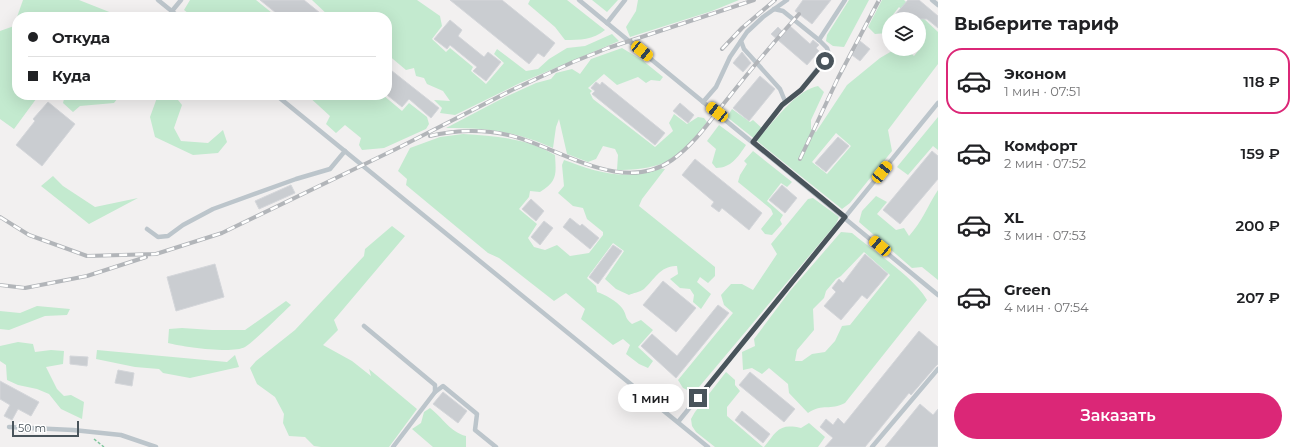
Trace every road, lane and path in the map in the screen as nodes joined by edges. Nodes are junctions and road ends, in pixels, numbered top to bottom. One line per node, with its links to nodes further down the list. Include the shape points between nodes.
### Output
1 (158, 0): 10 (lane)
2 (181, 0): 10 (lane)
3 (579, 0): 11 (lane)
4 (625, 0): 11 (lane)
5 (787, 0): 9 (lane)
6 (845, 0): 12 (lane)
7 (932, 0): 8 (lane)
8 (938, 5)
9 (774, 10): 12 (lane, via 783,11); 13 (lane, via 747,32)
10 (172, 11)
11 (607, 23): 16 (lane)
12 (819, 40): 15 (lane, via 829,54 801,90)
13 (741, 41): 15 (lane, via 744,49 780,89); 16 (lane, via 730,57 716,87)
14 (282, 100): 19 (lane)
15 (785, 101): 18 (lane)
16 (703, 102): 18 (lane)
17 (937, 105): 20 (lane)
18 (753, 142): 20 (lane)
19 (345, 151): 21 (lane, via 330,169 213,209 168,236 158,237); 26 (lane)
20 (845, 217): 22 (lane); 26 (lane)
21 (148, 229)
22 (938, 295)
23 (364, 326): 25 (lane, via 435,385)
24 (938, 369): 32 (lane)
25 (435, 392): 29 (lane); 30 (lane, via 443,386 477,414 474,430)
26 (678, 422): 31 (lane)
27 (9, 427): 28 (lane, via 121,435)
28 (156, 447)
29 (393, 447)
30 (496, 447)
31 (708, 447)
32 (872, 447)

